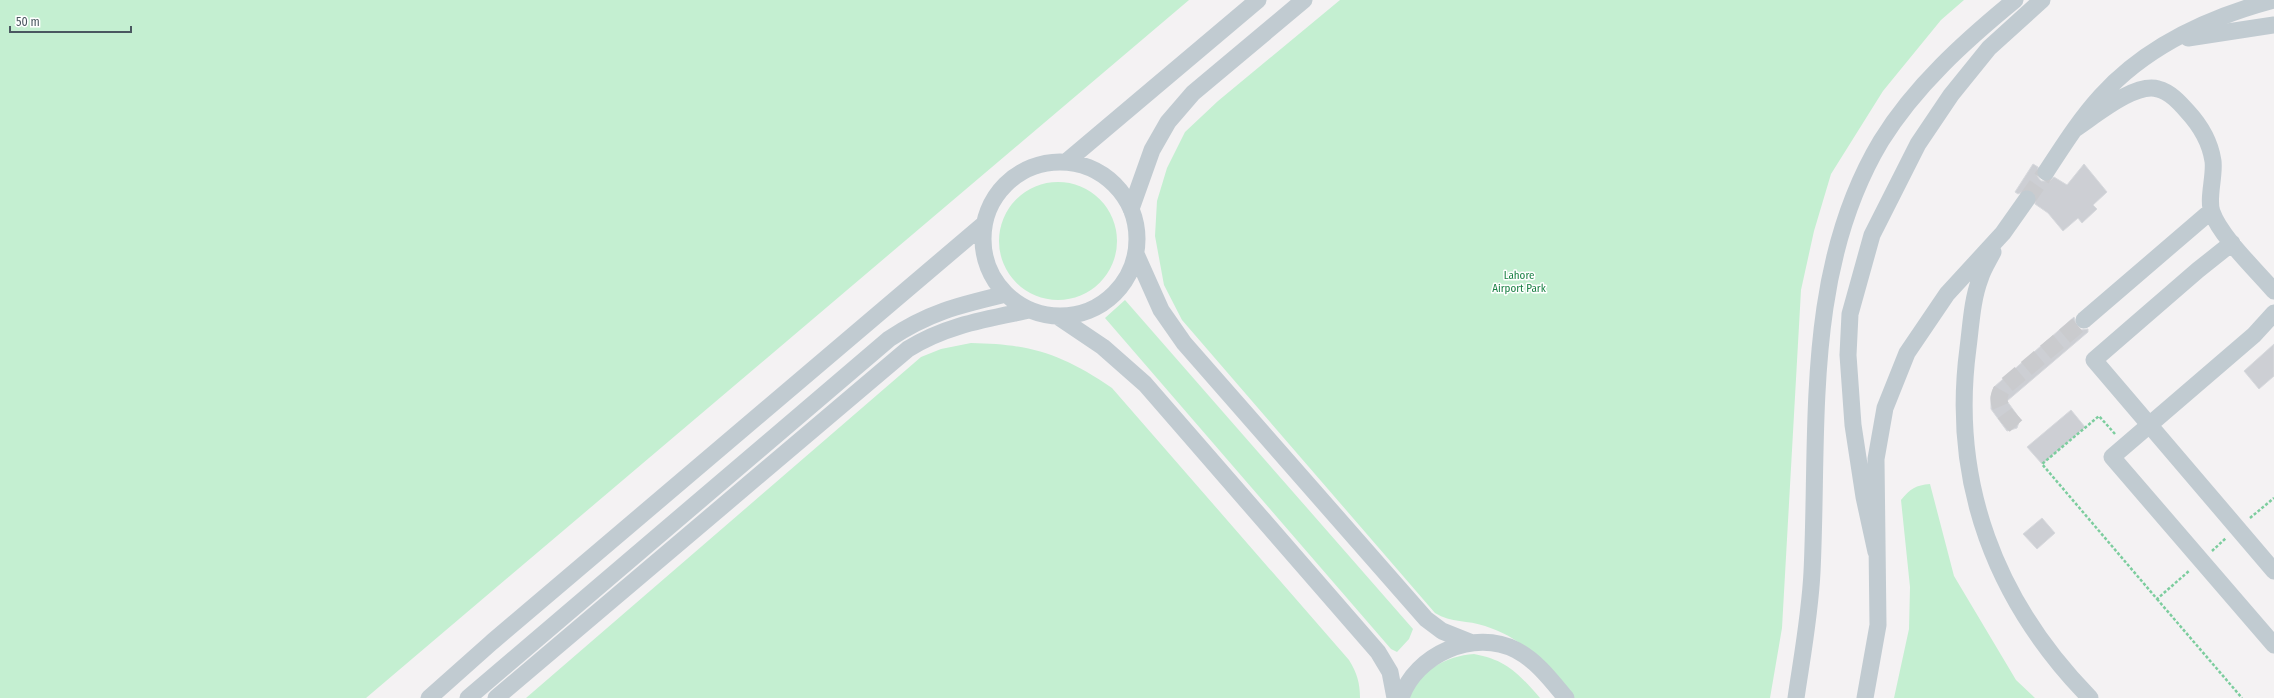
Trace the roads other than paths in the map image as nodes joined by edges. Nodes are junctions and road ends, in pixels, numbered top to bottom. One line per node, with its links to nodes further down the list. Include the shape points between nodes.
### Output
1 (1258, 0): 11 (street)
2 (1304, 0): 14 (street, via 1193,93 1168,122 1152,150)
3 (2000, 0): 8 (street)
4 (2015, 0): 8 (street)
5 (2042, 0): 27 (street, via 1989,48 1951,95 1918,144 1872,235 1850,314 1848,355 1854,432)
6 (2274, 0): 9 (street, via 2215,18)
7 (2274, 25): 9 (street)
8 (1981, 28): 37 (street, via 1931,77 1901,112 1868,164 1845,217 1832,266 1820,338 1812,575)
9 (2174, 40): 10 (street, via 2137,63 2102,95)
10 (2075, 129): 12 (street); 15 (street, via 2132,92 2147,88 2167,93 2196,121 2209,146 2213,163)
11 (1066, 162): 14 (street, via 1100,173 1118,189); 16 (street, via 1041,165 1014,178 1000,191 990,206)
12 (2046, 172)
13 (2027, 199): 17 (street)
14 (1131, 209): 19 (street, via 1137,231)
15 (2211, 211): 18 (street); 25 (street)
16 (984, 224): 21 (street, via 986,262 994,279); 31 (street)
17 (2003, 232): 27 (street, via 1947,294 1906,353 1885,408 1876,458); 39 (street, via 1980,278 1973,309 1963,411 1967,462 1978,510 1995,558 2010,590 2061,669)
18 (2232, 243): 20 (street); 26 (street, via 2094,360)
19 (1136, 254): 24 (street, via 1128,274 1116,292 1099,306 1079,314); 29 (street, via 1161,310 1184,343 1426,619 1442,631)
20 (2274, 291)
21 (1006, 294): 22 (street); 32 (street, via 952,306 889,339)
22 (1030, 310): 24 (street); 33 (street, via 940,331 908,349)
23 (2274, 313): 26 (street, via 2254,335)
24 (1057, 316): 34 (street, via 1103,346 1145,384 1378,652 1390,672)
25 (2084, 320)
26 (2149, 424): 28 (street); 30 (street, via 2112,457)
27 (1876, 552): 38 (street, via 1878,625)
28 (2274, 571)
29 (1472, 643): 35 (street, via 1446,650 1422,666 1410,680); 36 (street, via 1489,642 1504,645 1524,654 1540,667)
30 (2274, 645)
31 (429, 698)
32 (468, 698)
33 (496, 698)
34 (1395, 698)
35 (1401, 698)
36 (1566, 698)
37 (1796, 698)
38 (1865, 698)
39 (2090, 698)

